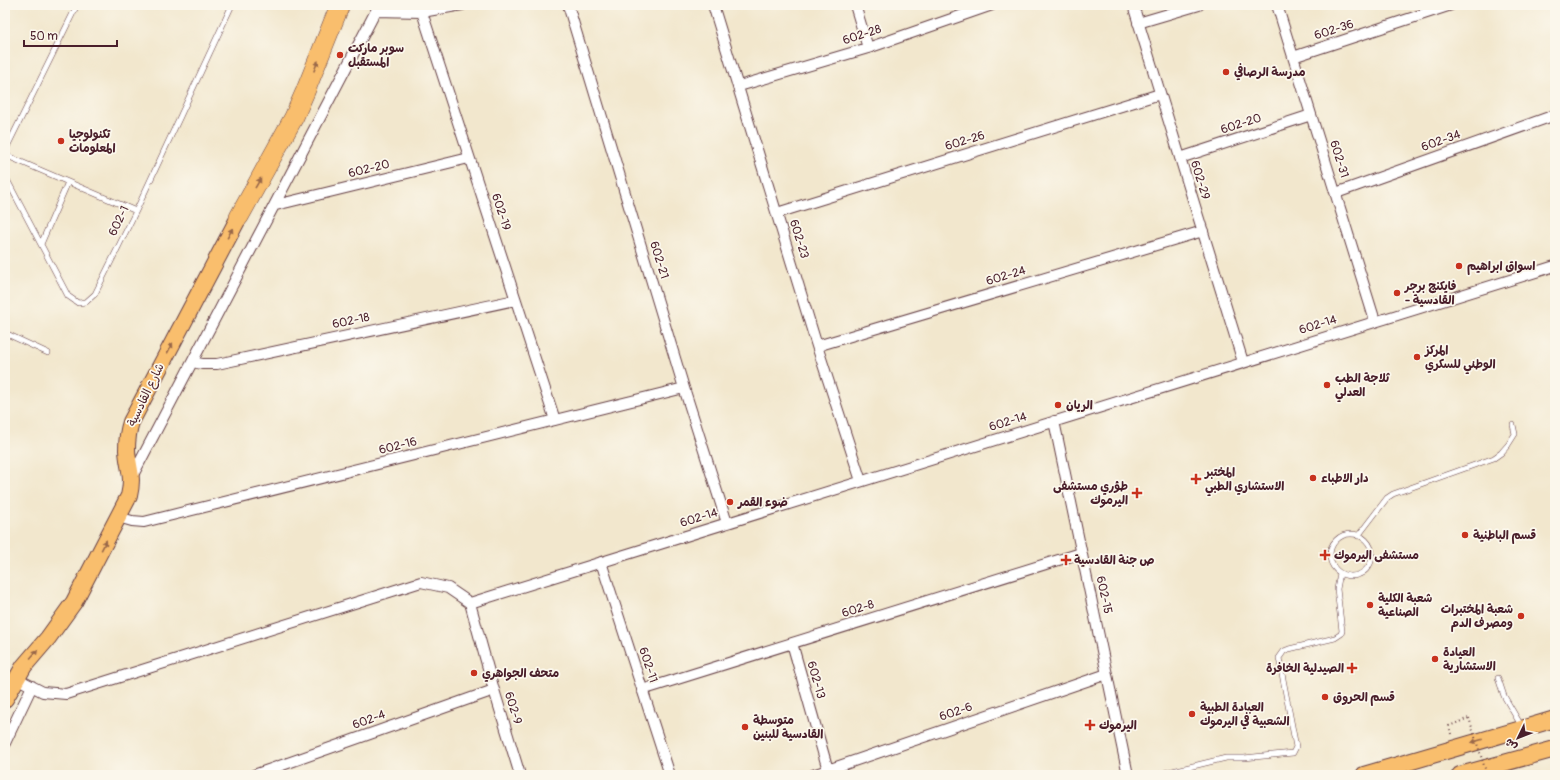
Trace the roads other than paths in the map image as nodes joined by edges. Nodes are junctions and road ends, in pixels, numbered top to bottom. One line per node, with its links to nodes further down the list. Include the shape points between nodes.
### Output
1 (77, 5): 23 (lane)
2 (232, 5): 31 (lane, 602-1)
3 (340, 5): 33 (highway, one-way to 3, via 294,117)
4 (462, 5): 15 (street)
5 (568, 5): 44 (street, 602-21)
6 (713, 5): 19 (street, 602-23)
7 (855, 5): 17 (street)
8 (992, 5): 17 (street, 602-28)
9 (1133, 5): 16 (street, 602-29)
10 (1199, 5): 16 (street)
11 (1277, 5): 18 (street, 602-31)
12 (1451, 5): 14 (street, 602-36)
13 (378, 8): 15 (street); 30 (street)
14 (1422, 10): 18 (street, 602-36)
15 (422, 12): 25 (street, 602-19)
16 (1138, 23): 20 (street, 602-29)
17 (868, 48): 19 (street, 602-28)
18 (1294, 57): 21 (street, 602-31)
19 (739, 86): 32 (street, 602-23)
20 (1160, 94): 26 (street, 602-29); 32 (street, 602-26)
21 (1311, 114): 26 (street, 602-20); 29 (street, 602-31)
22 (1555, 115): 29 (street, 602-34)
23 (5, 151)
24 (5, 156): 28 (lane)
25 (469, 158): 30 (street, 602-20); 37 (street, 602-19)
26 (1180, 158): 34 (street, 602-29)
27 (5, 176): 35 (lane, 602-1)
28 (68, 182): 31 (lane); 35 (lane)
29 (1336, 193): 38 (street, 602-31)
30 (276, 205): 42 (street)
31 (136, 211): 35 (lane, 602-1, via 95,294 86,302 78,303 68,296)
32 (777, 213): 40 (street, 602-23)
33 (239, 217): 48 (main road, شارع القادسية, one-way to 33, via 127,450 131,422)
34 (1203, 231): 40 (street, 602-24); 43 (street, 602-29)
35 (40, 244)
36 (1555, 266): 38 (street, 602-14)
37 (515, 300): 42 (street, 602-18, via 217,364); 45 (street, 602-19)
38 (1375, 321): 43 (street, 602-14)
39 (5, 333): 41 (lane)
40 (817, 346): 49 (street, 602-23)
41 (48, 353)
42 (193, 362): 48 (street)
43 (1243, 362): 46 (street, 602-14)
44 (684, 388): 45 (street, 602-16); 51 (street, 602-21)
45 (555, 420): 50 (street, 602-16, via 144,522 132,522)
46 (1054, 421): 49 (street, 602-14); 53 (street, 602-15)
47 (1513, 425): 52 (lane, via 1515,434 1501,453 1494,458 1393,494 1387,498)
48 (132, 477): 50 (main road, شارع القادسية, via 129,496)
49 (861, 481): 51 (street, 602-14)
50 (118, 517): 59 (main road, شارع القادسية, one-way to 50, via 24,666 48,638 74,602)
51 (726, 523): 54 (street, 602-14)
52 (1358, 536): 55 (lane, via 1339,537 1331,548 1331,562); 55 (lane, via 1371,550 1370,563 1361,574 1347,576)
53 (1081, 553): 57 (street, 602-8); 58 (street, 602-15)
54 (601, 562): 56 (street, 602-14); 63 (street, 602-11)
55 (1340, 573): 75 (lane, via 1337,589 1342,630 1340,634 1335,638 1289,649 1279,658 1296,747 1293,753 1226,758)
56 (470, 603): 61 (street, via 448,588 421,582 66,694 43,692); 62 (street, 602-9)
57 (792, 643): 63 (street, 602-8); 69 (street, 602-13)
58 (1107, 674): 69 (street, 602-6); 74 (street, 602-15)
59 (10, 677): 61 (street); 64 (main road, شارع القادسية)
60 (1498, 678): 66 (lane, via 1504,696)
61 (32, 686): 67 (street)
62 (494, 690): 70 (street, 602-4); 71 (street, 602-9)
63 (642, 690): 72 (street, 602-11)
64 (5, 698)
65 (1555, 719): 66 (main road)
66 (1522, 728): 76 (main road, one-way to 76)
67 (5, 743)
68 (1555, 749): 77 (main road)
69 (828, 770): 73 (street, 602-6)
70 (254, 775)
71 (520, 775)
72 (670, 775)
73 (813, 775)
74 (1128, 775)
75 (1156, 775)
76 (1364, 775)
77 (1460, 775)

